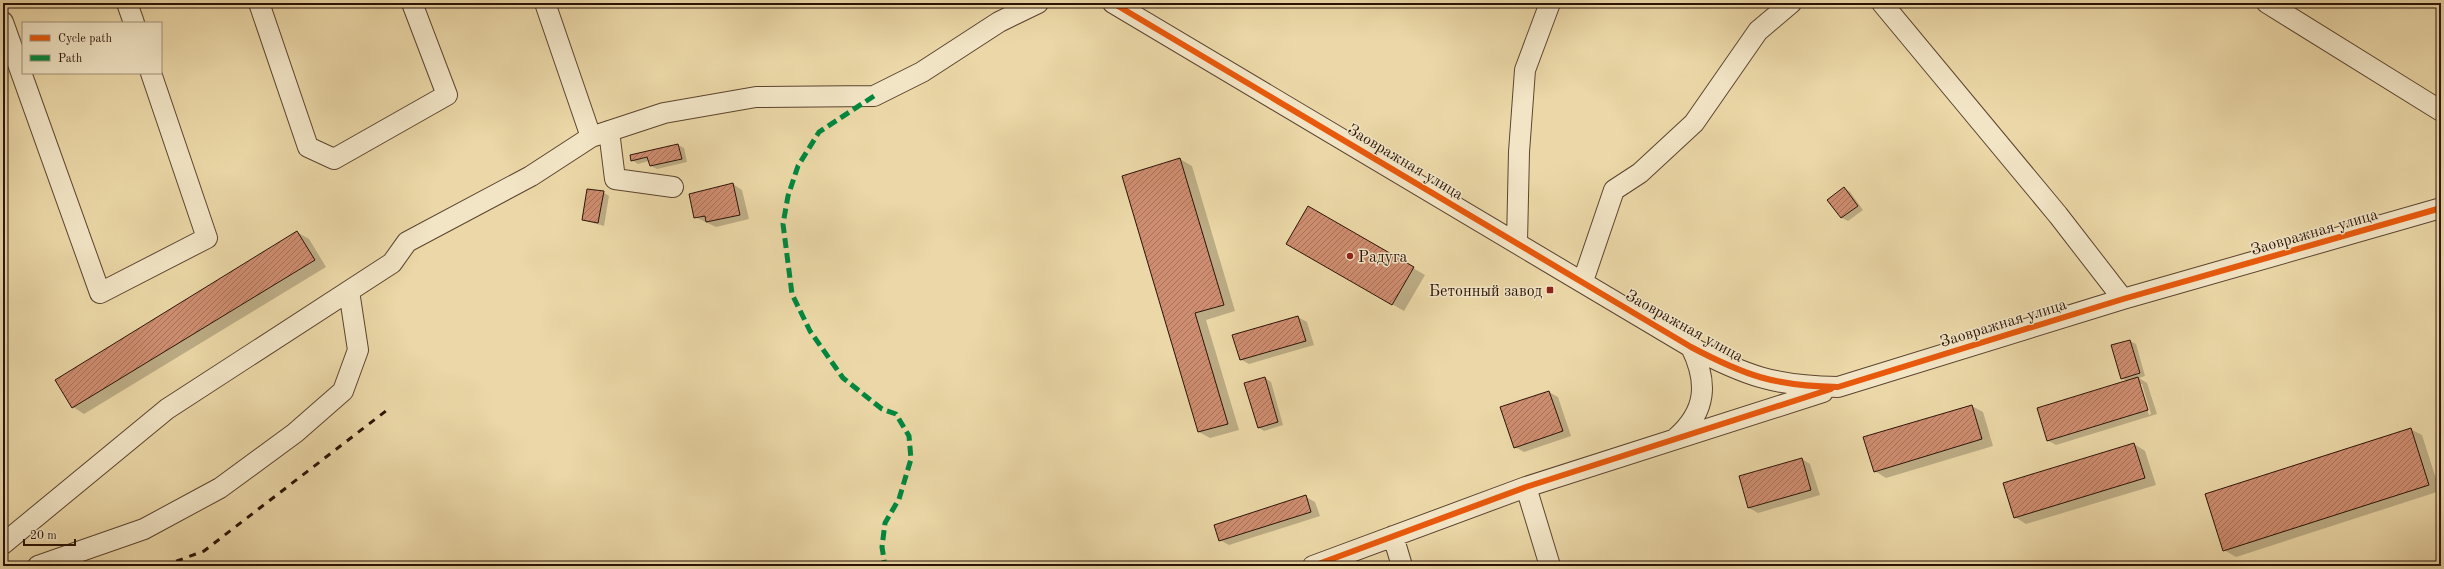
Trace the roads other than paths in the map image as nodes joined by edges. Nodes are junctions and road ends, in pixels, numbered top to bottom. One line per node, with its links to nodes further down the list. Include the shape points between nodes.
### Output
1 (127, 3): 12 (street)
2 (259, 3): 3 (street, via 308,147 334,159 447,95)
3 (412, 3)
4 (545, 3): 15 (street)
5 (1038, 3): 15 (street, via 999,22 922,72 874,96 756,96 664,113)
6 (1113, 3): 18 (street, Заовражная улица)
7 (1550, 3): 18 (street, via 1525,70 1518,152)
8 (1791, 3): 19 (street, via 1758,32 1694,123 1640,173 1614,190)
9 (1882, 3): 21 (street, via 2058,215)
10 (2267, 3): 14 (street)
11 (3, 22): 13 (street, via 100,293 207,238)
12 (134, 22)
13 (151, 74)
14 (2441, 111)
15 (600, 134): 16 (street, via 615,179); 20 (street, via 531,176 407,242 392,263)
16 (673, 187)
17 (2441, 208): 21 (street, Заовражная улица)
18 (1517, 242): 19 (street, Заовражная улица)
19 (1583, 281): 22 (street, Заовражная улица)
20 (349, 291): 27 (street, via 167,409); 28 (street, via 358,350 343,391 302,428 220,488 144,530)
21 (2123, 299): 23 (street, Заовражная улица)
22 (1691, 347): 23 (street, Заовражная улица, via 1732,369 1768,380 1802,386); 24 (street, via 1700,367 1703,388 1698,409 1688,427)
23 (1838, 387): 24 (street)
24 (1675, 439): 25 (street)
25 (1526, 487): 26 (street); 31 (street)
26 (1393, 536): 29 (street); 30 (street)
27 (3, 544)
28 (38, 566)
29 (1314, 566)
30 (1402, 566)
31 (1550, 566)

